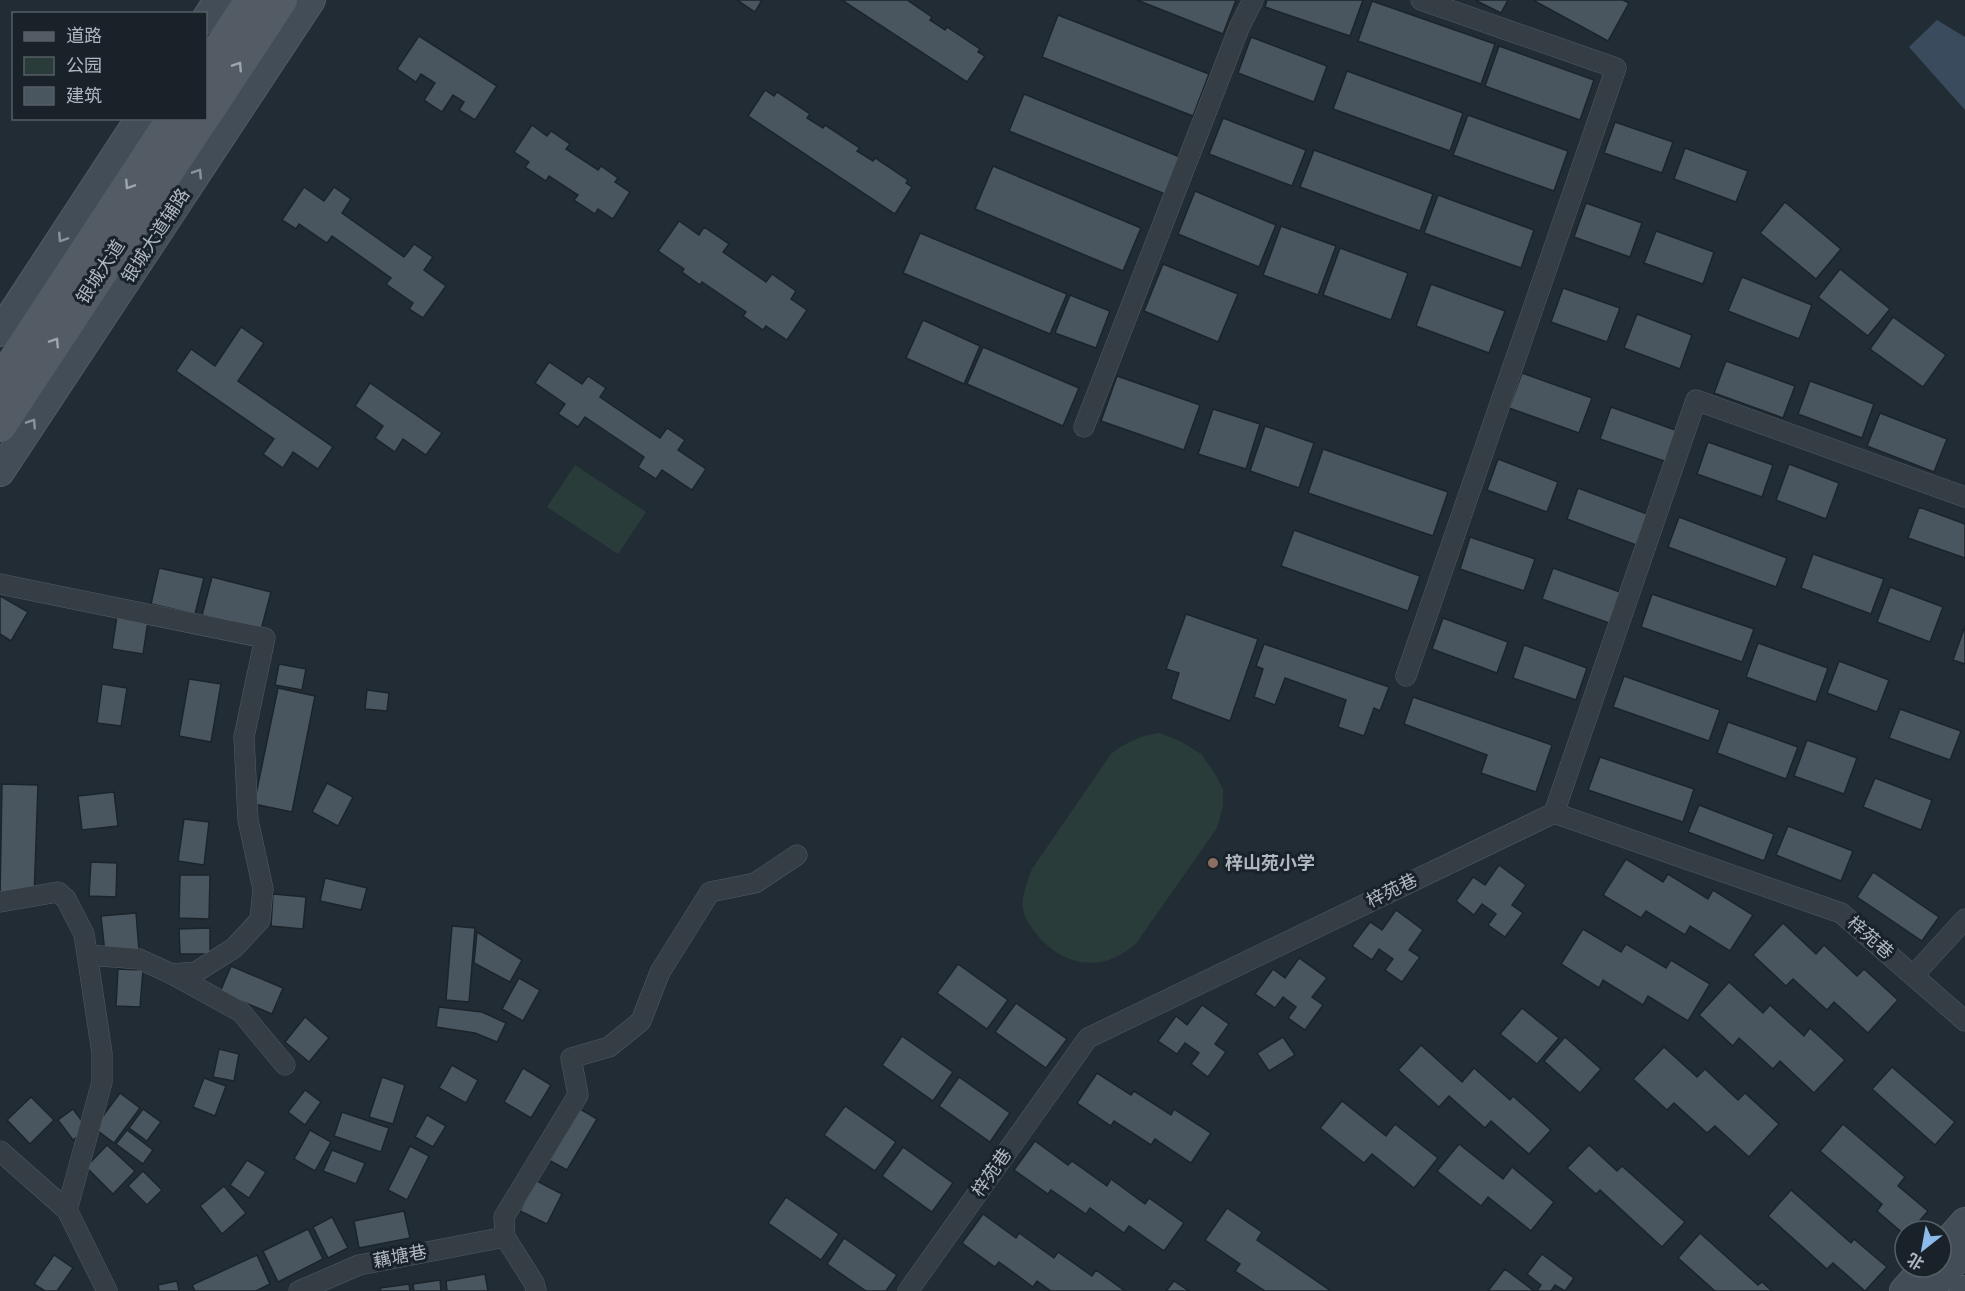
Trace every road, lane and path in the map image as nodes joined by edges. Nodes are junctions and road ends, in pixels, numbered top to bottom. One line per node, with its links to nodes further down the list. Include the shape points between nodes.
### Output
1 (218, 0): 7 (street)
2 (251, 0): 8 (main road)
3 (281, 0): 9 (main road, one-way to 3)
4 (311, 0): 17 (street, 银城大道辅路, one-way to 4)
5 (1253, 0): 16 (street)
6 (1421, 0): 20 (street, via 1616,68)
7 (207, 17)
8 (207, 67)
9 (207, 112)
10 (139, 120): 13 (street, one-way to 13)
11 (172, 120): 14 (main road, 银城大道, one-way to 14)
12 (202, 120): 15 (main road, 银城大道, one-way to 12)
13 (0, 332)
14 (0, 382)
15 (0, 426)
16 (1084, 427)
17 (0, 472)
18 (1965, 497): 21 (street, via 1696,400)
19 (0, 584): 26 (street, via 265,638 244,737 248,820 263,889 260,920 234,948 196,972)
20 (1406, 676)
21 (1554, 813): 27 (street, 梓苑巷, via 1841,913); 40 (street, 梓苑巷, via 1088,1038)
22 (797, 855): 34 (street, via 755,883 710,892 660,972 641,1021 609,1047 571,1058 578,1095 504,1217)
23 (0, 902): 25 (street, via 58,892 66,899 84,934)
24 (1965, 919): 27 (street)
25 (88, 955): 26 (street, via 139,959); 31 (street, via 102,1053 102,1082)
26 (172, 974): 29 (street, via 241,1012)
27 (1913, 976): 28 (street, 梓苑巷)
28 (1965, 1022)
29 (285, 1065)
30 (0, 1151): 31 (street)
31 (67, 1210): 37 (street)
32 (1965, 1222): 33 (street)
33 (1953, 1236)
34 (504, 1237): 38 (street, 藕塘巷, via 359,1265); 39 (street)
35 (1965, 1250): 42 (street)
36 (1914, 1279): 41 (street)
37 (107, 1291)
38 (300, 1291)
39 (536, 1291)
40 (908, 1291)
41 (1904, 1291)
42 (1929, 1291)

